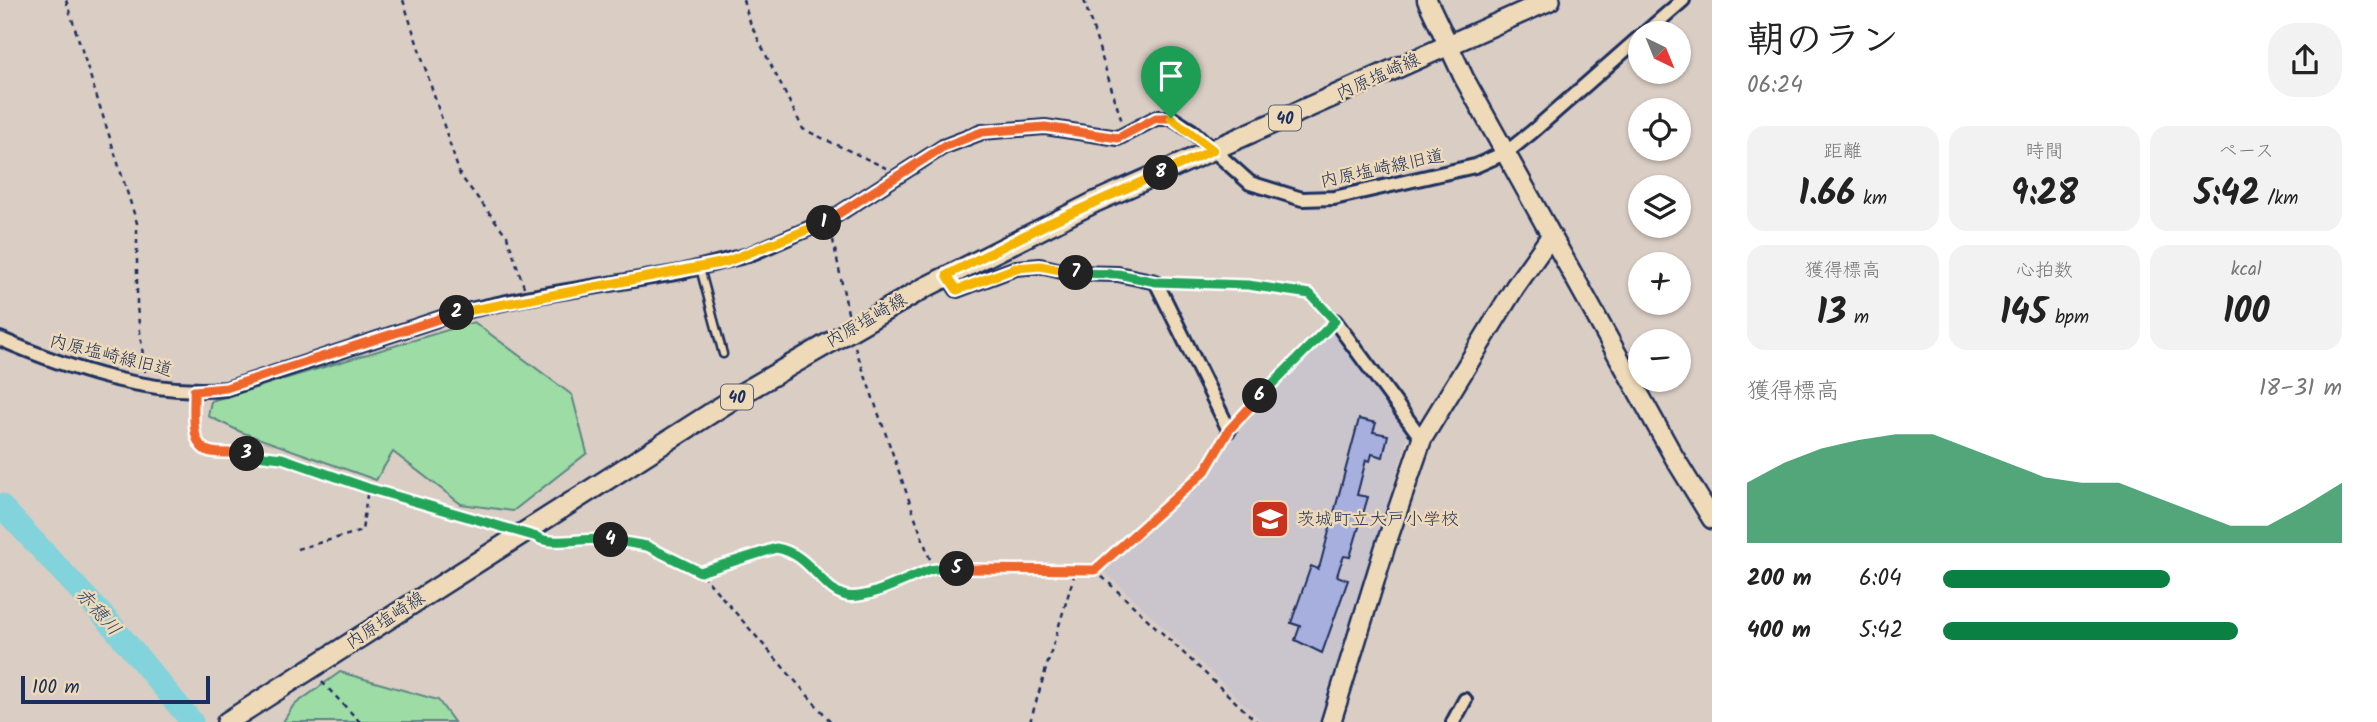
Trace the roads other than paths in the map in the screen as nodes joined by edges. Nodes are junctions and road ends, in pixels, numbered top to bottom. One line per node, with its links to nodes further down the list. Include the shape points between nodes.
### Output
1 (1427, 0): 5 (street)
2 (1550, 0): 5 (main road, 内原塩崎線 / 40)
3 (1683, 0): 4 (street)
4 (1659, 21)
5 (1447, 46): 7 (main road, 内原塩崎線 / 40); 8 (street)
6 (1628, 47): 8 (street, 内原塩崎線旧道)
7 (1213, 150): 8 (street, 内原塩崎線旧道, via 1262,189 1319,200 1475,166); 10 (street, 内原塩崎線旧道, via 1171,118 1156,118 1111,138 1045,127 982,132 943,147 829,220 748,255); 11 (main road, 内原塩崎線 / 40, via 1049,223)
8 (1507, 152): 9 (street)
9 (1551, 236): 16 (street, via 1508,297); 17 (street)
10 (700, 268): 13 (street, 内原塩崎線旧道, via 456,313 226,388 194,391 147,386 48,359); 14 (lane)
11 (947, 275): 15 (street, via 957,290 1016,268 1040,266 1156,282); 19 (main road, 内原塩崎線 / 40, via 849,330 521,533)
12 (1335, 321): 16 (street)
13 (0, 339)
14 (723, 354)
15 (1229, 430)
16 (1422, 439): 20 (street)
17 (1712, 519)
18 (1465, 700): 21 (street)
19 (227, 722)
20 (1331, 722)
21 (1454, 722)

